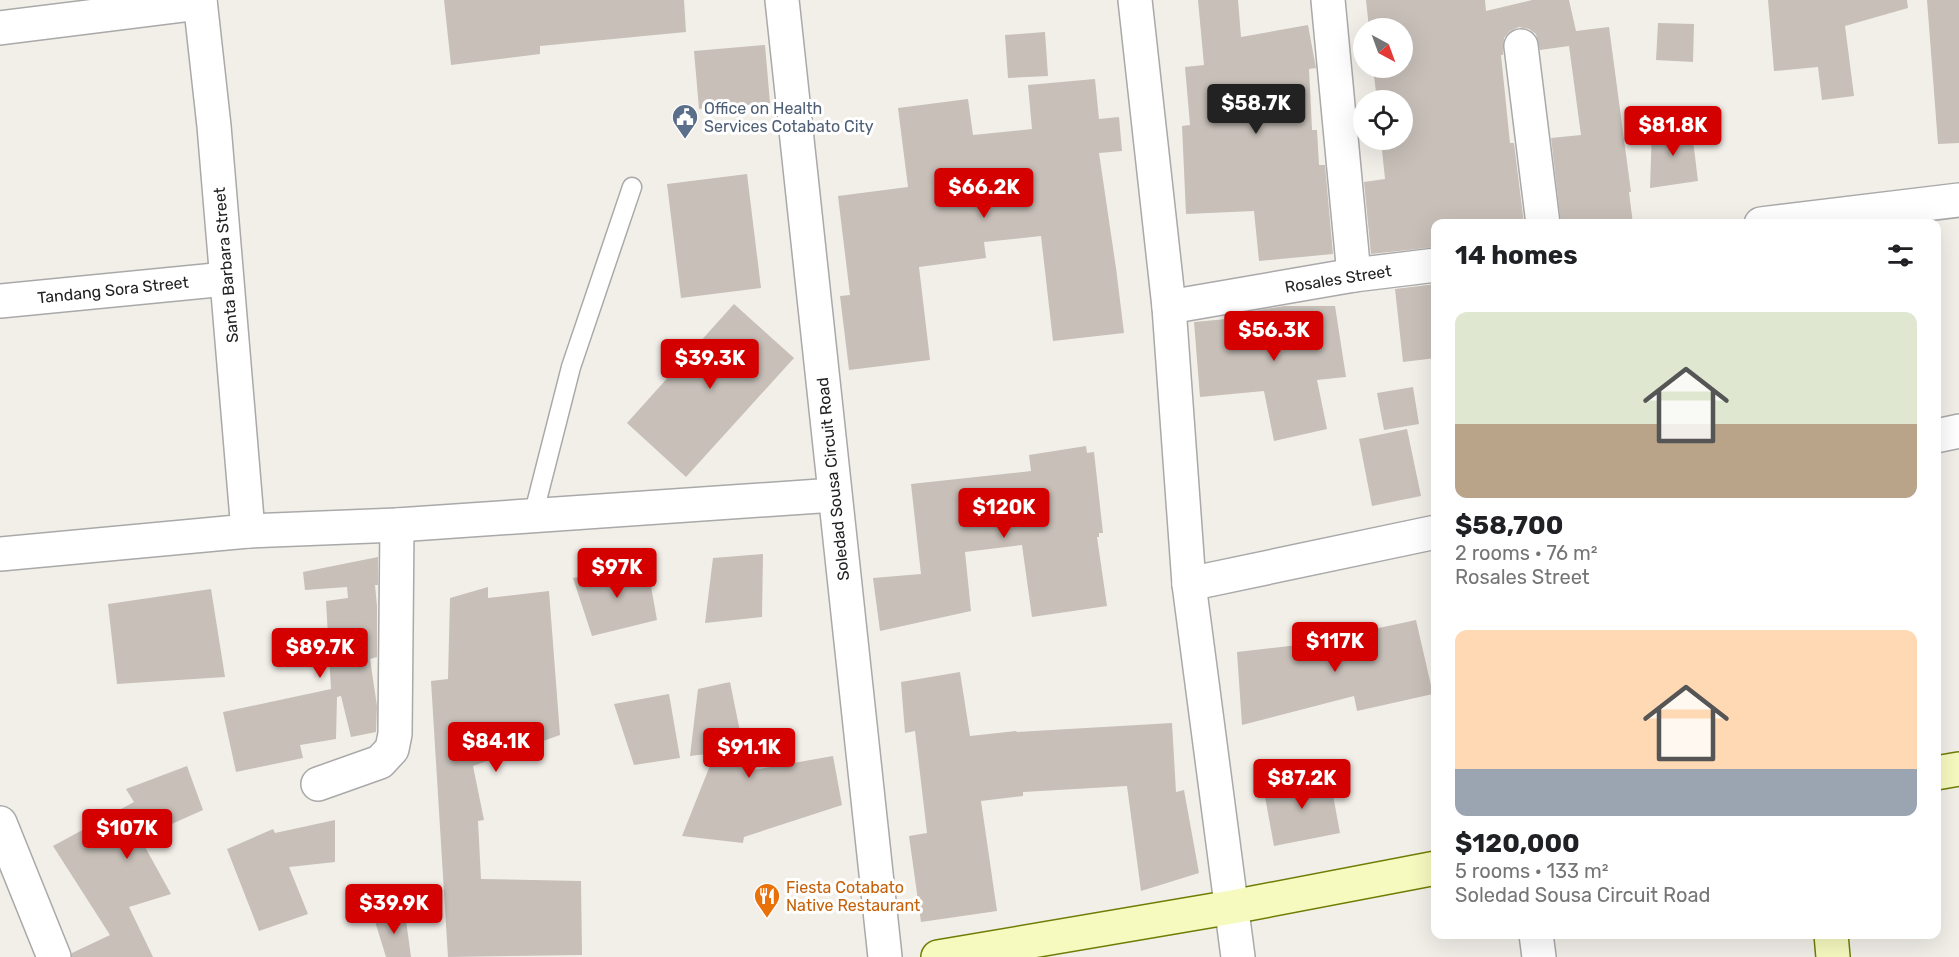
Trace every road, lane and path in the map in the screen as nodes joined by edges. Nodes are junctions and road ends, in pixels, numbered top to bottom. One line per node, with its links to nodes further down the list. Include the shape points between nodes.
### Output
1 (782, 0): 18 (street, Soledad Sousa Circuit Road)
2 (1135, 0): 15 (street)
3 (1328, 0): 12 (street)
4 (200, 1): 5 (street); 13 (street, Santa Barbara Street)
5 (0, 28)
6 (1521, 46): 9 (street)
7 (632, 187): 19 (lane, via 571,367)
8 (1959, 200): 10 (street)
9 (1542, 219)
10 (1802, 219)
11 (1431, 266): 12 (street, Rosales Street)
12 (1354, 275): 15 (street, Rosales Street)
13 (226, 279): 14 (street, Tandang Sora Street); 21 (street, Santa Barbara Street)
14 (0, 302)
15 (1169, 307): 24 (street)
16 (1959, 431): 17 (street)
17 (1941, 435)
18 (834, 495): 19 (street); 34 (street, Soledad Sousa Circuit Road)
19 (533, 516): 20 (street)
20 (397, 525): 21 (street); 27 (street, via 392,749 380,762)
21 (248, 531): 23 (street)
22 (1431, 533): 24 (street)
23 (0, 554)
24 (1189, 584): 30 (street)
25 (1959, 769): 26 (main road)
26 (1941, 772)
27 (318, 784)
28 (0, 823): 33 (street)
29 (1431, 869): 30 (main road)
30 (1232, 907): 35 (main road); 36 (street)
31 (1537, 939): 37 (street)
32 (1831, 939): 38 (main road)
33 (54, 957)
34 (885, 957)
35 (938, 957)
36 (1238, 957)
37 (1539, 957)
38 (1833, 957)

